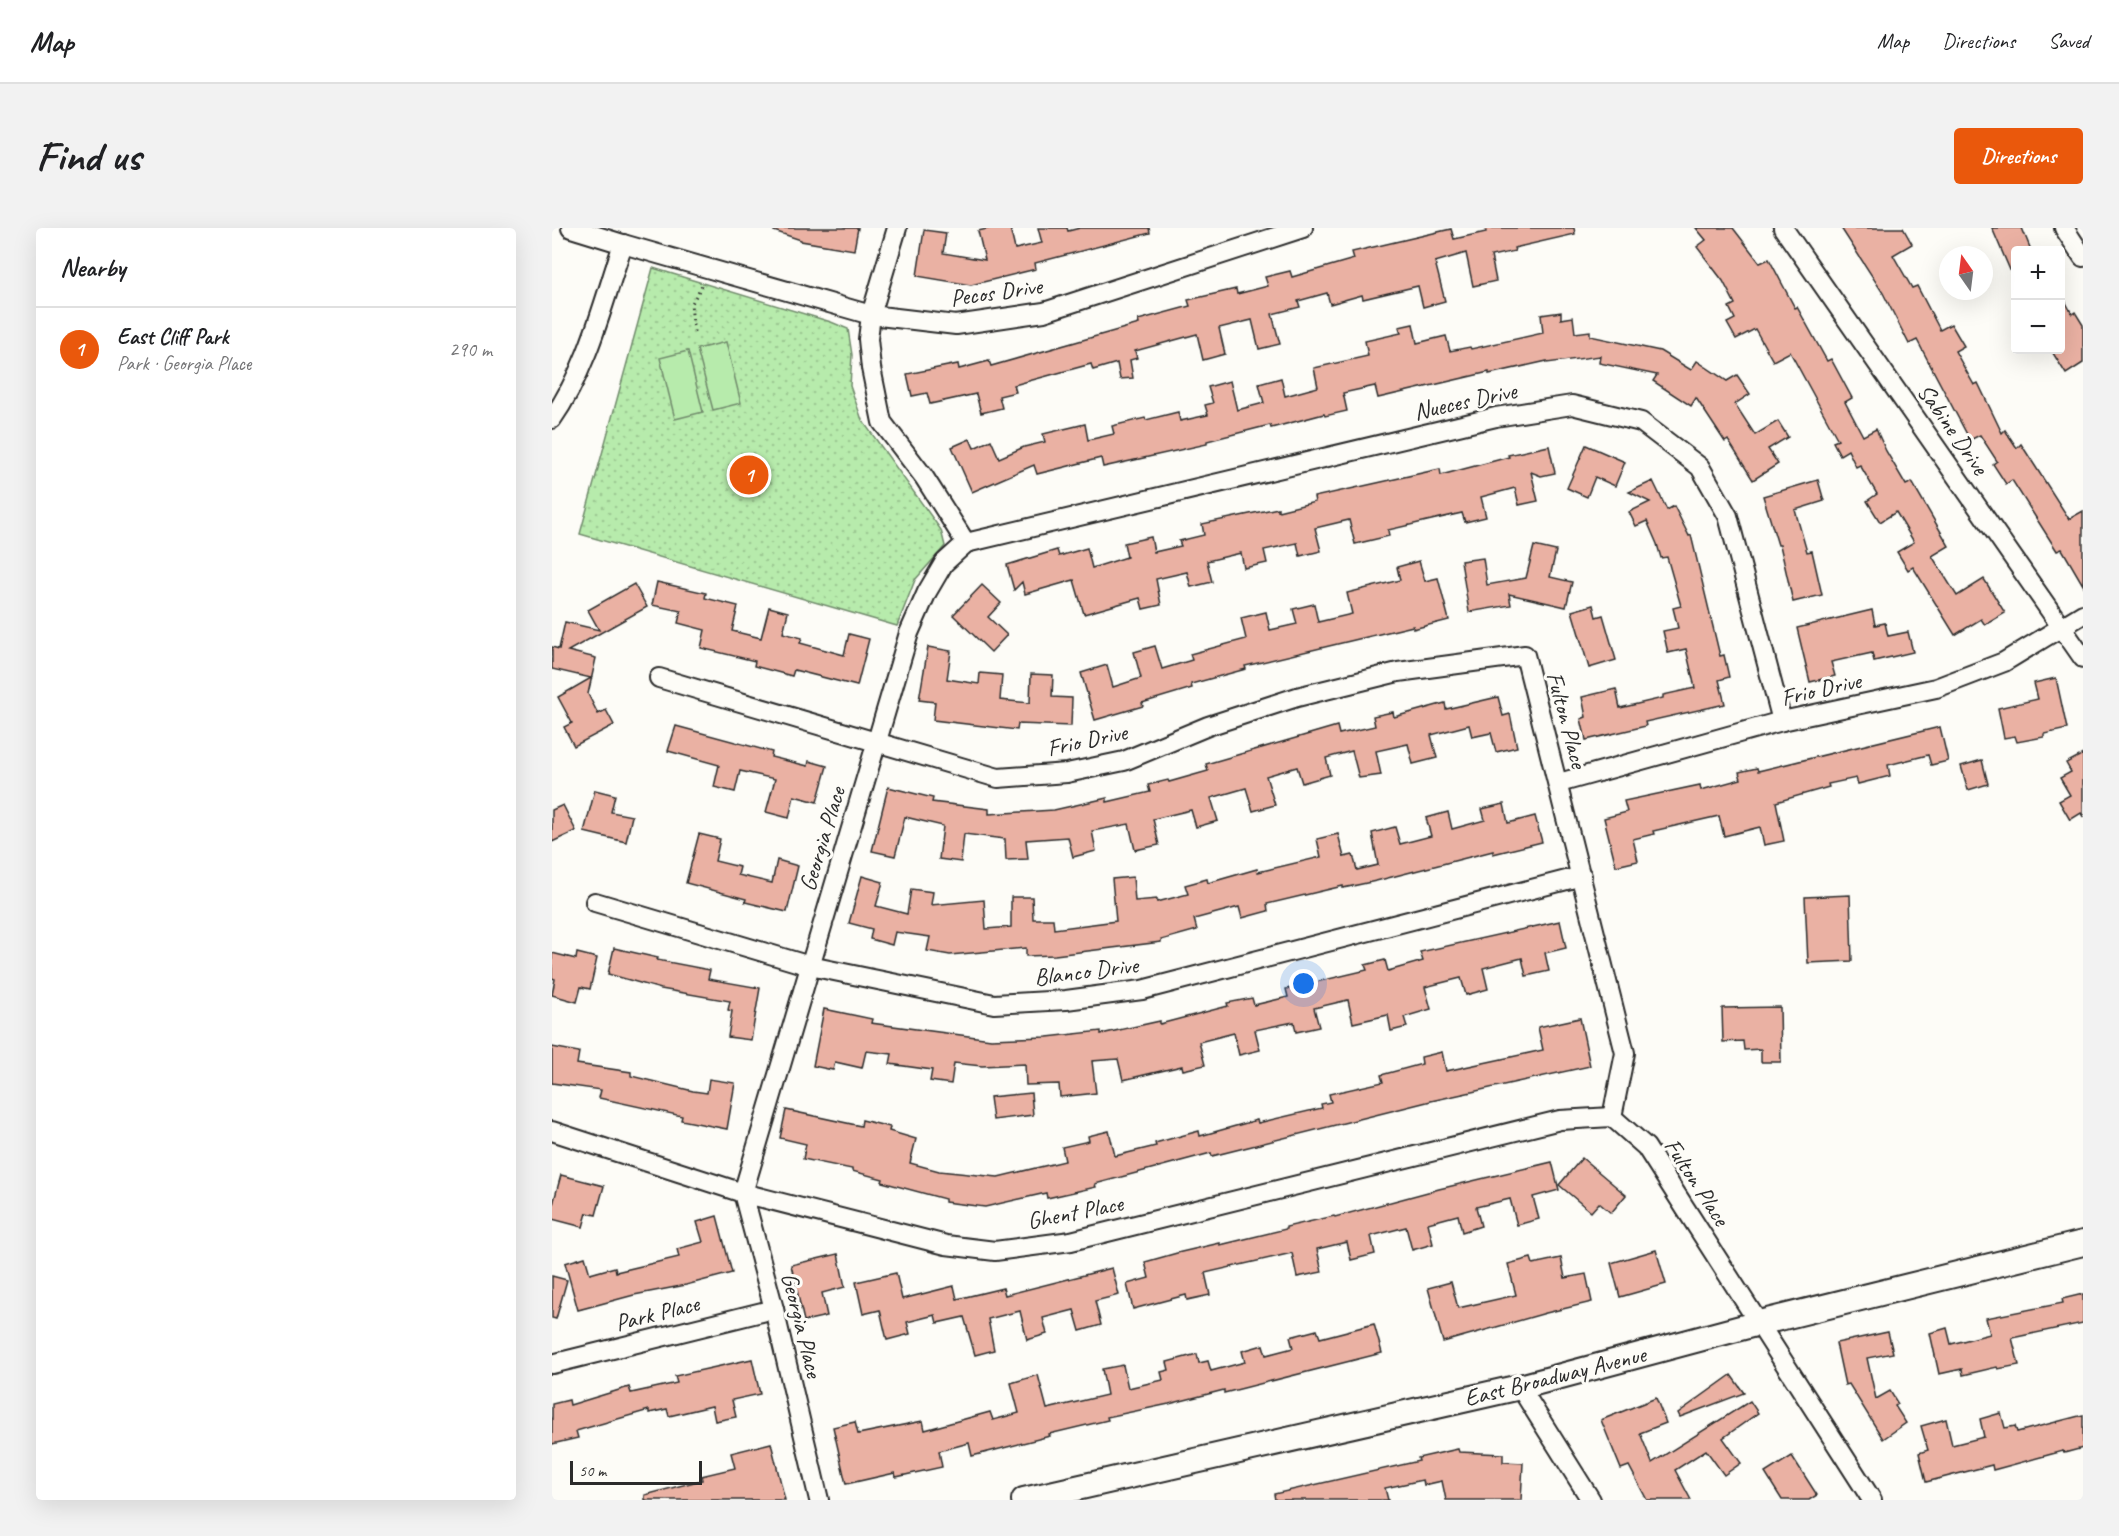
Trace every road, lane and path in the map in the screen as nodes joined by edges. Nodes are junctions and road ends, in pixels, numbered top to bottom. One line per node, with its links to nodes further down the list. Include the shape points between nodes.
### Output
1 (570, 228): 6 (street, Pecos Drive)
2 (897, 228): 9 (street)
3 (1303, 228): 9 (street, Pecos Drive, via 1044,312 956,325)
4 (1783, 228): 14 (street, Sabine Drive)
5 (2064, 228): 7 (street)
6 (622, 244): 8 (street, Pecos Drive); 11 (street, via 588,348)
7 (2083, 257)
8 (711, 270): 9 (street, Pecos Drive); 10 (path, via 691,304)
9 (871, 315): 12 (street, via 868,339 882,422 924,477)
10 (694, 332)
11 (552, 419)
12 (966, 543): 18 (street, Nueces Drive, via 1496,417 1572,405 1641,422 1700,467 1728,516); 19 (street, Georgia Place, via 944,563 927,592 909,633)
13 (2083, 614): 14 (street, Frio Drive)
14 (2062, 628): 16 (street, Sabine Drive); 18 (street, Frio Drive, via 2004,662 1936,688)
15 (1525, 655): 19 (street, Frio Drive, via 1398,672 1297,698 1208,726 1124,760 1067,773 998,778); 20 (street, Fulton Place)
16 (2083, 658)
17 (659, 678): 19 (street, Frio Drive)
18 (1782, 722): 20 (street, Frio Drive)
19 (876, 743): 23 (street, Georgia Place)
20 (1559, 783): 21 (street, Fulton Place)
21 (1582, 876): 23 (street, Blanco Drive, via 1142,990 1066,1000 994,1004); 24 (street, Fulton Place, via 1625,1053)
22 (595, 902): 23 (street, Blanco Drive)
23 (810, 966): 26 (street, Georgia Place)
24 (1612, 1117): 26 (street, Ghent Place, via 1560,1120 1071,1241 995,1251 946,1245); 29 (street, Fulton Place, via 1647,1147)
25 (552, 1131): 26 (street, Ghent Place)
26 (743, 1193): 28 (street, Georgia Place)
27 (2083, 1243): 29 (street, East Broadway Avenue)
28 (774, 1309): 30 (street, Park Place); 32 (street, Georgia Place)
29 (1759, 1323): 31 (street, East Broadway Avenue); 35 (street, Fulton Place)
30 (552, 1364)
31 (1520, 1387): 33 (street, East Broadway Avenue); 34 (street)
32 (819, 1500)
33 (1024, 1500)
34 (1591, 1500)
35 (1872, 1500)

